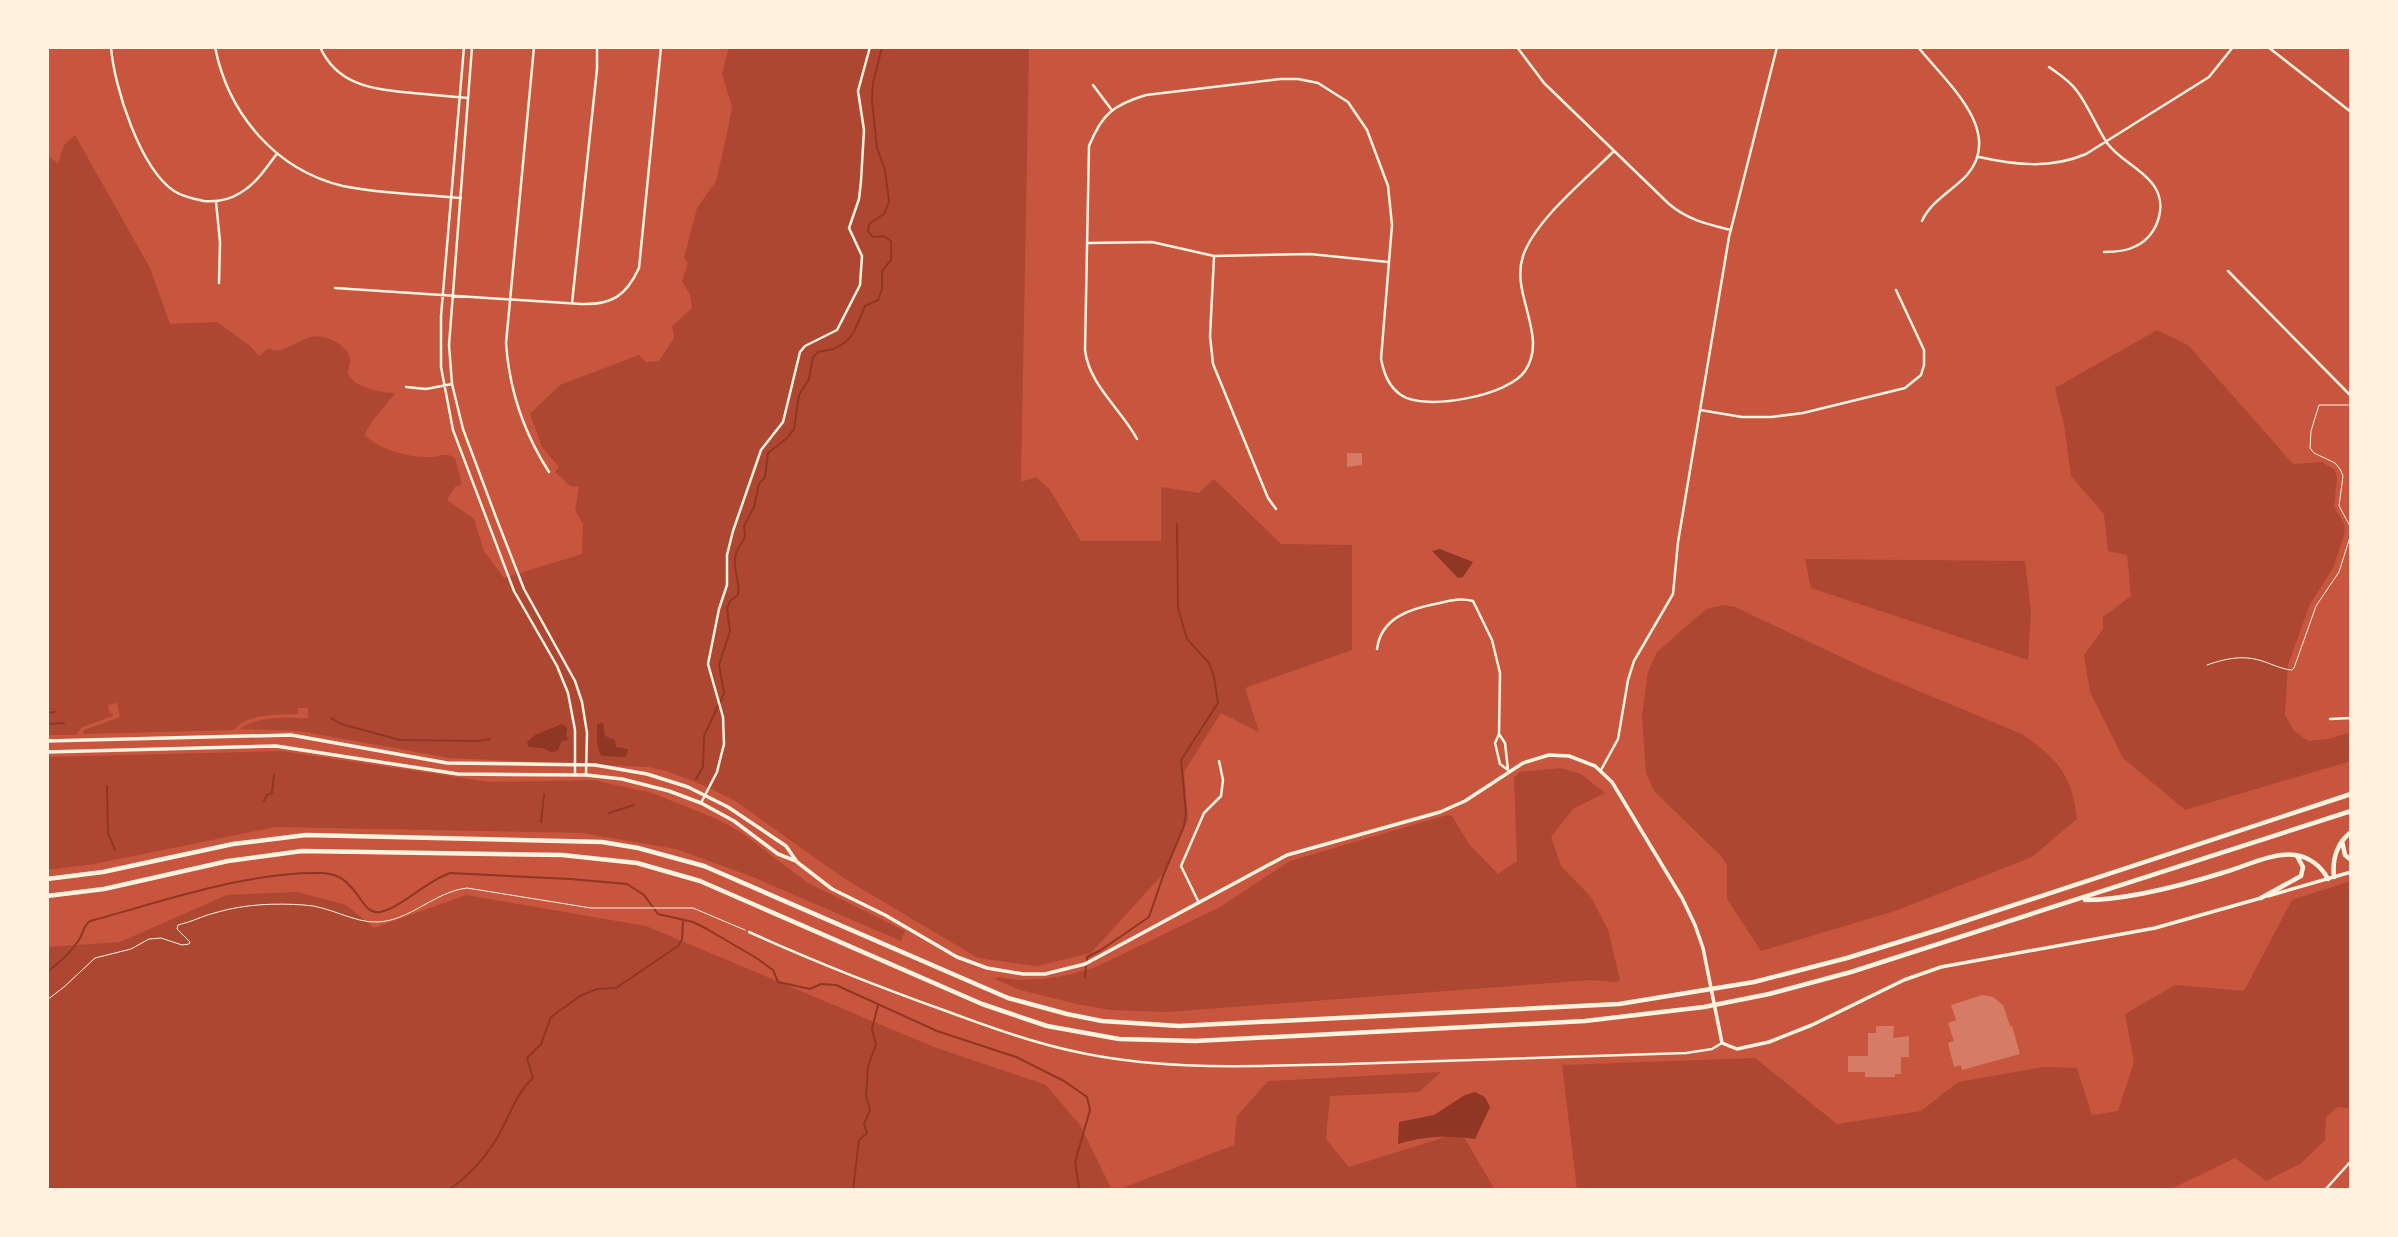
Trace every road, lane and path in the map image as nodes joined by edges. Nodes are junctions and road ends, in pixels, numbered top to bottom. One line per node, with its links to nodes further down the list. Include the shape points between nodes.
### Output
1 (111, 47): 27 (street, via 128,118 155,171 175,192)
2 (215, 47): 23 (street, via 230,95 248,125)
3 (320, 47): 17 (street, via 333,69 355,84)
4 (464, 47): 17 (street)
5 (472, 47): 18 (street)
6 (534, 47): 40 (street)
7 (597, 47): 41 (street)
8 (661, 47): 41 (street, via 639,268 619,297 598,304)
9 (870, 47): 66 (street, via 858,91 864,130 861,181 849,228 862,256 860,285 837,330 800,352 783,422 761,450 746,491 727,555 727,585 708,664 720,700 724,744)
10 (1517, 47): 22 (street, via 1544,83)
11 (1777, 47): 29 (street)
12 (1918, 47): 24 (street, via 1978,126)
13 (2233, 47): 21 (street, via 2209,77)
14 (2268, 47): 20 (street)
15 (2049, 67): 21 (street, via 2078,92)
16 (1093, 85): 19 (street)
17 (461, 97): 18 (street); 25 (street)
18 (468, 98): 26 (street)
19 (1111, 109): 30 (street, via 1090,146); 33 (street, via 1146,95 1280,79 1318,83 1333,91 1348,102 1367,130 1388,186 1392,225)
20 (2351, 112)
21 (2107, 142): 24 (street, via 2068,162 2005,163); 31 (street, via 2152,183 2160,207 2155,227 2141,243)
22 (1613, 152): 29 (street, via 1683,216); 33 (street, via 1544,220 1528,243 1520,277 1532,334 1531,361 1515,383 1503,389 1431,403 1402,396 1390,384 1381,359)
23 (276, 155): 25 (street, via 340,185); 27 (street, via 255,183)
24 (1979, 158): 28 (street)
25 (452, 197): 26 (street); 38 (street)
26 (461, 198): 39 (street)
27 (216, 202): 35 (street)
28 (1922, 221)
29 (1731, 230): 47 (street)
30 (1088, 243): 32 (street, via 1162,242); 48 (street, via 1086,360)
31 (2105, 252)
32 (1214, 256): 33 (street, via 1310,254); 50 (street, via 1213,364)
33 (1388, 262)
34 (2228, 271): 45 (street)
35 (219, 283)
36 (335, 288): 38 (street)
37 (1896, 290): 47 (street, via 1924,350 1921,375 1905,388 1771,417)
38 (444, 296): 39 (street); 43 (street)
39 (453, 296): 40 (street); 42 (street)
40 (510, 300): 41 (street); 49 (street, via 506,343 512,389)
41 (572, 303)
42 (452, 384): 43 (street); 60 (street, via 463,429 524,589 578,689 586,724)
43 (444, 386): 44 (street, via 426,390); 59 (street, via 453,430 514,591 568,694)
44 (406, 387)
45 (2351, 396)
46 (2351, 405): 52 (lane, via 2319,405 2311,431 2310,448 2335,463 2343,476 2339,506 2350,526 2350,537 2339,572 2316,606 2294,668 2285,670 2249,658)
47 (1700, 410): 62 (street, via 1674,592 1634,661 1618,739)
48 (1137, 439)
49 (549, 472)
50 (1276, 509)
51 (1377, 649): 55 (street, via 1378,639 1400,614 1463,598 1473,601 1492,640 1500,673)
52 (2207, 665)
53 (2351, 718): 54 (street)
54 (2330, 719)
55 (1499, 734): 61 (street, via 1505,743); 61 (street, via 1495,743 1500,764)
56 (47, 741): 59 (main road, via 274,734 447,763)
57 (47, 752): 63 (main road, via 276,746 458,774)
58 (1219, 761): 81 (street, via 1221,796 1205,813 1181,866)
59 (576, 765): 60 (main road); 63 (street)
60 (586, 765): 64 (street); 66 (main road, via 647,774)
61 (1508, 770): 62 (main road, via 1538,757 1560,755 1584,760); 81 (main road, via 1453,807 1287,855)
62 (1601, 770): 84 (main road, via 1627,803 1687,908 1698,934)
63 (575, 775): 64 (main road)
64 (586, 775): 67 (main road, via 644,783)
65 (2351, 794): 76 (highway, via 1941,929 1754,982 1619,1004 1180,1026 1102,1021 1008,998 704,866 602,842 306,835)
66 (705, 795): 67 (street); 73 (main road, via 786,846)
67 (701, 803): 73 (main road)
68 (2351, 811): 80 (highway)
69 (2351, 832): 70 (highway)
70 (2342, 840): 72 (highway); 75 (highway, via 2335,854)
71 (2297, 855): 77 (highway, via 2312,861); 79 (highway, via 2303,867 2301,876); 80 (highway, via 2109,900)
72 (2351, 860)
73 (797, 862): 81 (main road, via 832,888 957,957 1023,974 1045,974 1085,964)
74 (2351, 872): 75 (main road)
75 (2334, 877): 77 (main road)
76 (47, 879)
77 (2328, 879): 79 (main road)
78 (47, 897): 80 (highway, via 302,851 599,858 636,863 711,886 1015,1016 1079,1033 1155,1041 1585,1021 1691,1009 1812,983)
79 (2260, 898): 84 (main road, via 2155,928 1941,967 1904,979 1778,1039 1742,1049)
80 (2082, 900)
81 (1199, 903)
82 (749, 932): 83 (path, via 693,908 584,907 467,888 378,922 324,907 265,905 217,912 178,925 189,944 149,939 95,958); 84 (street, via 820,964 988,1027 1111,1059 1211,1065 1512,1060 1686,1053)
83 (47, 1000)
84 (1722, 1044)
85 (2351, 1161): 86 (street)
86 (2325, 1190)

